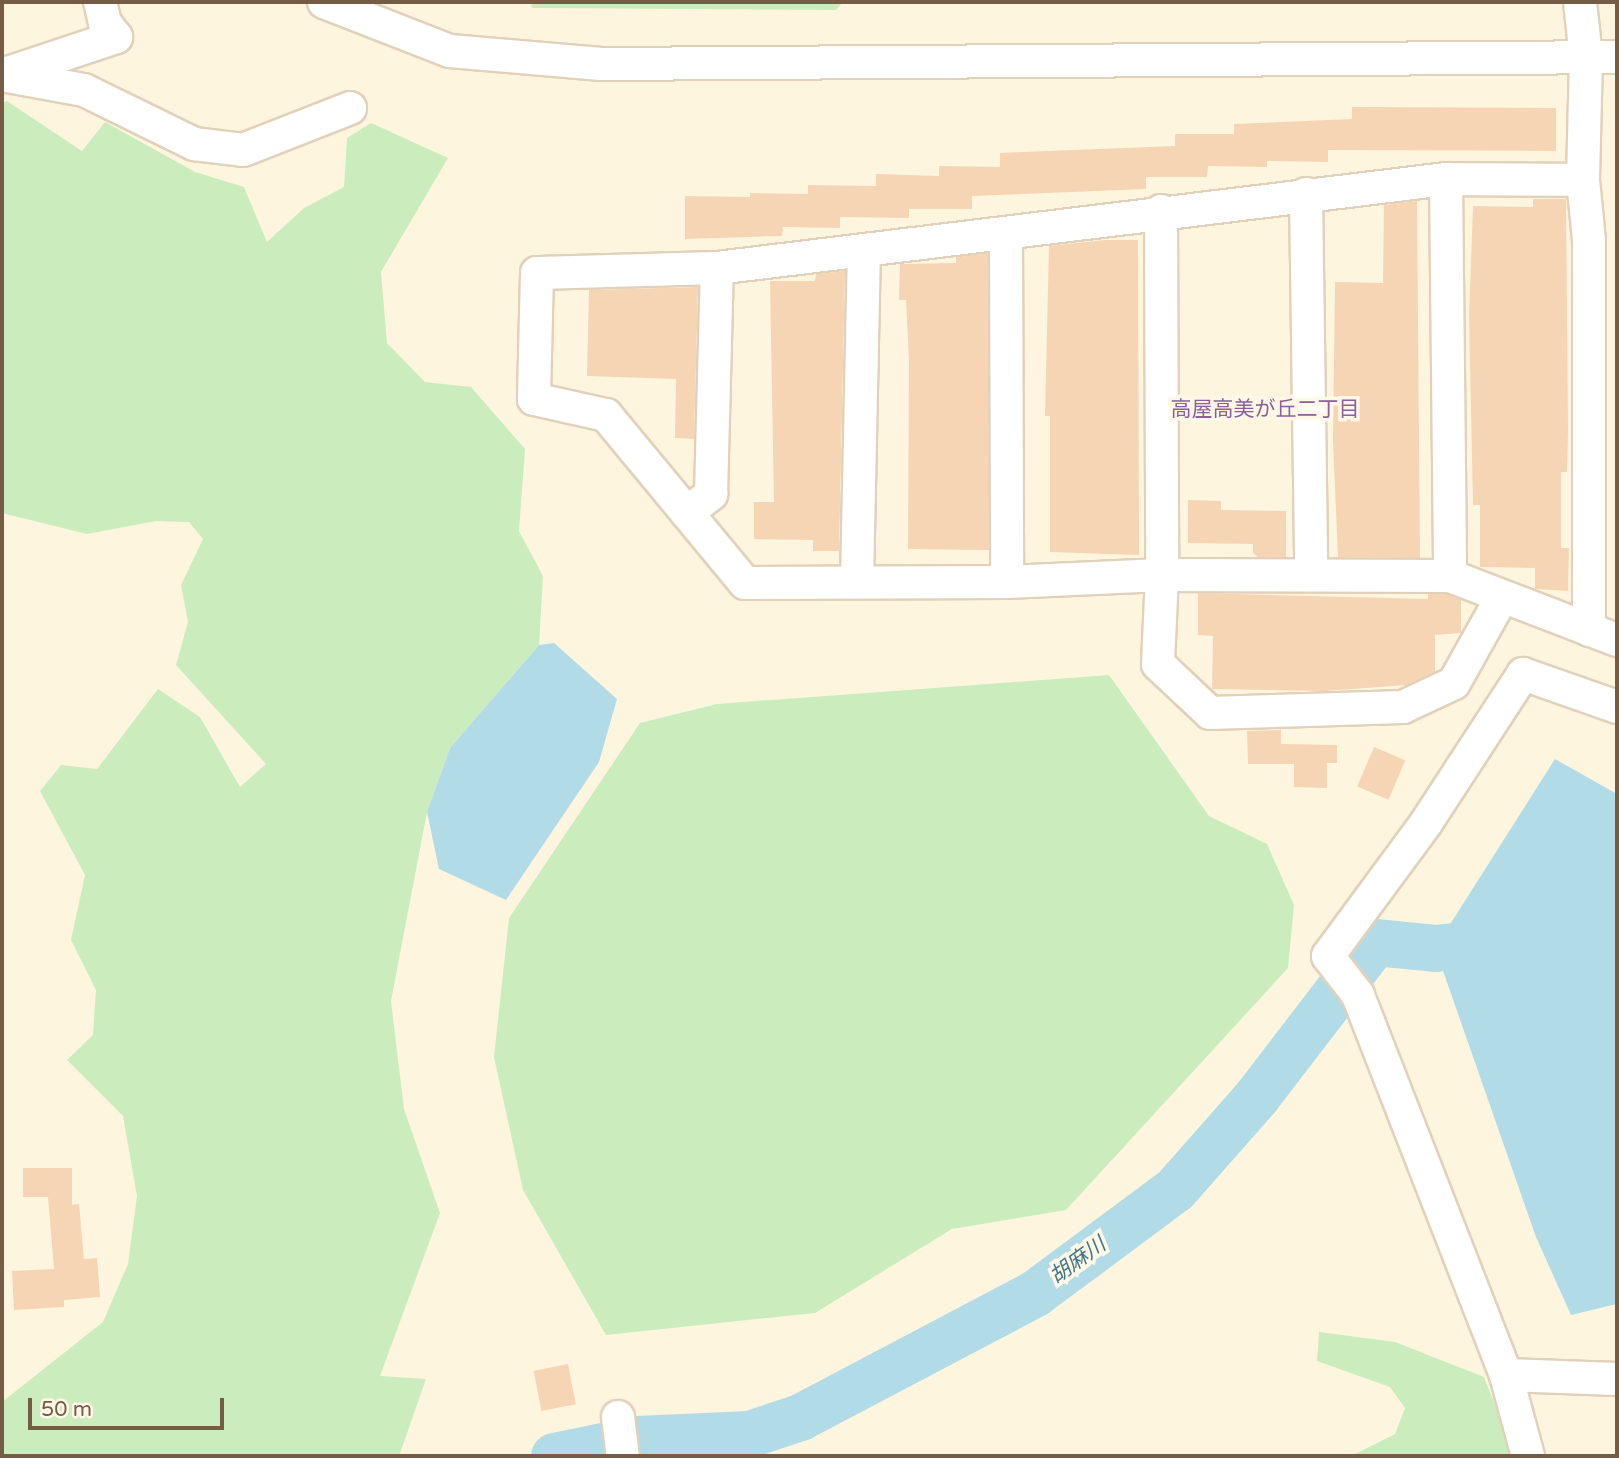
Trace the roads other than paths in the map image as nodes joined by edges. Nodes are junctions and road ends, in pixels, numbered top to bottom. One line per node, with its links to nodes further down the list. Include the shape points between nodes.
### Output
1 (100, 2): 6 (street, via 116,37)
2 (324, 2): 4 (street, via 450,51 601,64)
3 (1580, 2): 4 (street)
4 (1586, 57): 5 (street); 9 (street)
5 (1617, 57)
6 (3, 74): 7 (street, via 84,90 194,144 243,150)
7 (350, 108)
8 (1446, 179): 9 (street); 10 (street); 19 (street)
9 (1583, 180): 13 (street)
10 (1306, 194): 11 (street); 18 (street)
11 (1161, 211): 12 (street); 17 (street)
12 (1006, 236): 14 (street); 21 (street)
13 (1603, 239): 23 (street)
14 (864, 251): 15 (street); 20 (street)
15 (717, 268): 16 (street, via 711,494); 16 (street, via 537,273 534,399 606,415)
16 (687, 513): 20 (street, via 745,583)
17 (1162, 575): 18 (street); 21 (street); 22 (street, via 1158,664 1210,713 1403,707 1454,683)
18 (1311, 575): 19 (street)
19 (1450, 576): 22 (street)
20 (857, 582): 21 (street)
21 (1007, 582)
22 (1502, 597): 23 (street)
23 (1603, 635)
24 (1617, 707): 25 (street, via 1523,674 1426,823 1328,956 1358,995)
25 (1506, 1376): 26 (street); 29 (street)
26 (1617, 1379)
27 (618, 1417): 28 (street)
28 (623, 1456)
29 (1528, 1456)

